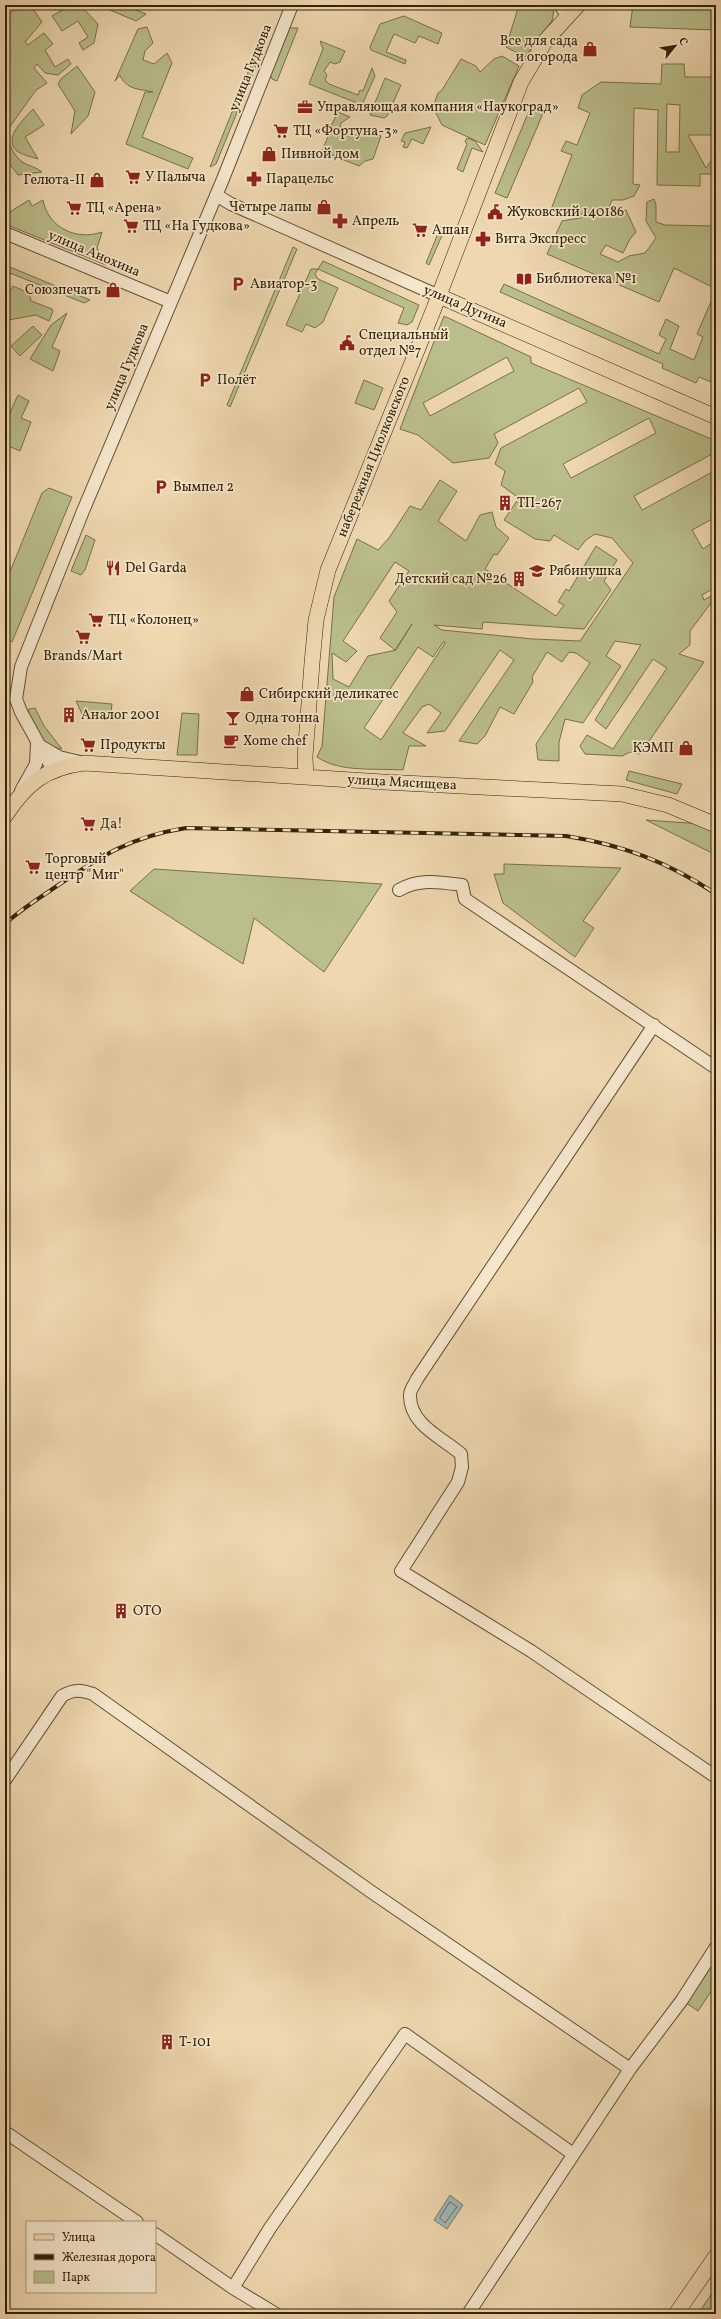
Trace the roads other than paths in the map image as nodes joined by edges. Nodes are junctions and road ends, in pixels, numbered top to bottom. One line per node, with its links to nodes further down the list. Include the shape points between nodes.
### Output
1 (292, 5): 3 (street, улица Гудкова)
2 (568, 8): 5 (main road, набережная Циолковского, via 523,79)
3 (216, 195): 5 (street, улица Дугина); 6 (street, улица Гудкова)
4 (5, 233): 6 (street, улица Анохина)
5 (439, 296): 7 (main road, улица Дугина); 11 (main road, набережная Циолковского, via 324,583 316,620 312,663 305,757)
6 (171, 302): 8 (street, улица Гудкова, via 21,667 16,699)
7 (716, 417)
8 (37, 742): 9 (street, улица Гудкова, via 56,756); 10 (street, улица Гудкова); 12 (street, улица Гудкова, via 36,764)
9 (84, 763): 10 (main road, улица Мясищева); 11 (main road, улица Мясищева)
10 (53, 770): 12 (main road)
11 (306, 777): 14 (main road, улица Мясищева, via 622,794 668,805)
12 (19, 794): 13 (main road)
13 (5, 816)
14 (716, 825)
15 (399, 890): 16 (street, via 407,885 429,881 462,885 465,899)
16 (654, 1025): 17 (street); 18 (street, via 417,1379 409,1395 418,1419 427,1429 461,1454 462,1467 458,1482 400,1571 531,1651)
17 (716, 1068)
18 (716, 1777)
19 (5, 1780): 21 (street, via 62,1696 70,1691 79,1690 93,1694 370,1891)
20 (716, 1947): 21 (street, via 682,2000)
21 (630, 2070): 23 (street)
22 (5, 2132): 24 (street)
23 (573, 2154): 27 (street, via 405,2034 270,2228); 29 (street)
24 (137, 2221)
25 (156, 2235): 27 (street)
26 (716, 2256): 30 (main road)
27 (233, 2288): 28 (street)
28 (276, 2314)
29 (468, 2314)
30 (676, 2314)

